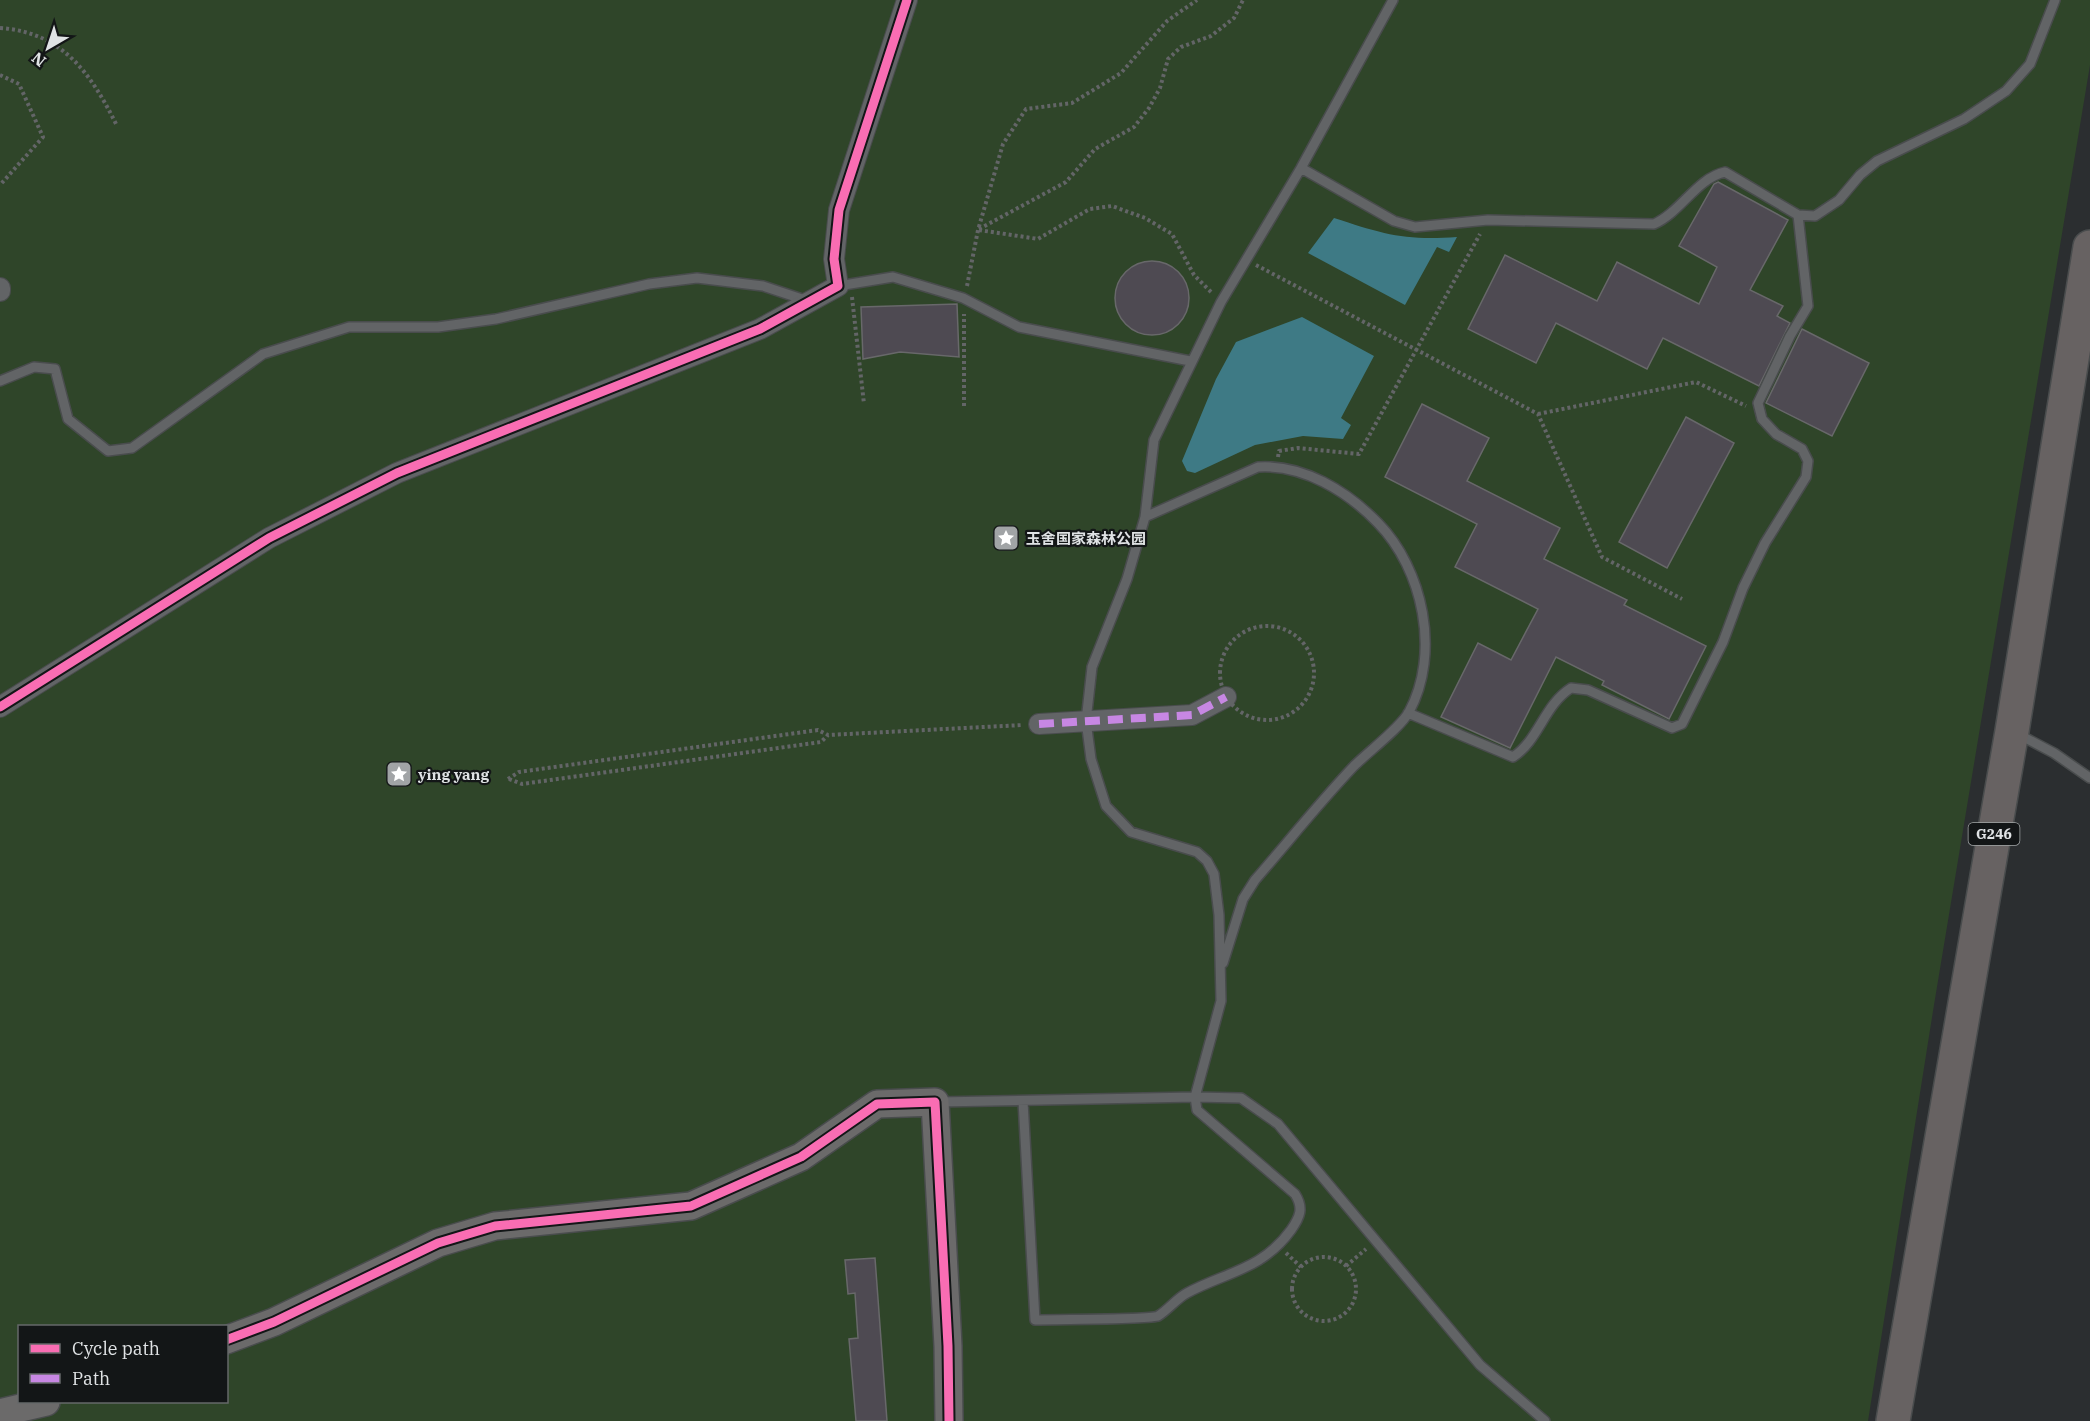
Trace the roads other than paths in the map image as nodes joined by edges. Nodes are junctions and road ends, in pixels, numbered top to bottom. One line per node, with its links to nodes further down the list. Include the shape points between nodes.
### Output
1 (907, 0): 7 (street, via 839,210 834,259)
2 (1393, 0): 4 (lane)
3 (2055, 0): 5 (lane, via 2030,64 2006,91 1964,119 1877,161 1839,200 1815,216)
4 (1301, 168): 5 (lane, via 1394,221 1415,227 1488,220 1654,224 1669,217 1714,175 1725,172); 9 (lane)
5 (1798, 215): 14 (lane, via 1808,306 1758,403 1762,419 1776,434 1802,449 1808,461 1806,477 1765,543 1723,642 1682,724 1672,728 1588,690 1570,688 1557,696 1523,750 1512,757)
6 (2090, 247): 17 (highway, G246)
7 (844, 285): 8 (street); 9 (lane, via 893,277 963,298 1019,327)
8 (810, 302): 10 (lane, via 763,286 697,278 649,284 485,321 438,327 349,327 262,354 132,448 108,451 68,419 55,369 34,367); 13 (street, via 760,329 387,479 269,538)
9 (1190, 361): 11 (lane, via 1154,440)
10 (0, 381)
11 (1145, 517): 14 (lane, via 1258,466 1302,473 1335,488 1386,531 1407,561 1427,639 1425,664); 15 (lane, via 1127,579 1092,667)
12 (1226, 697): 15 (street, via 1192,715)
13 (0, 707)
14 (1408, 713): 19 (lane, via 1354,766 1255,880 1243,899)
15 (1086, 721): 16 (street); 19 (lane, via 1091,759 1106,806 1118,821 1131,832 1197,852 1207,861 1214,874 1220,915)
16 (1039, 724)
17 (2012, 731): 18 (lane); 28 (highway, G246)
18 (2090, 778)
19 (1221, 971): 20 (lane, via 1221,1001)
20 (1195, 1097): 21 (lane); 21 (lane, via 1197,1110 1295,1194 1301,1203 1296,1224 1265,1258 1187,1293 1157,1316 1035,1320); 27 (lane, via 1241,1098 1278,1124 1480,1365)
21 (1023, 1101): 22 (lane)
22 (935, 1102): 23 (street, via 877,1104 801,1157 691,1206 495,1226 438,1243 274,1322); 26 (street, via 948,1346)
23 (228, 1339)
24 (38, 1403): 25 (street)
25 (0, 1413)
26 (948, 1421)
27 (1545, 1421)
28 (1893, 1421)

